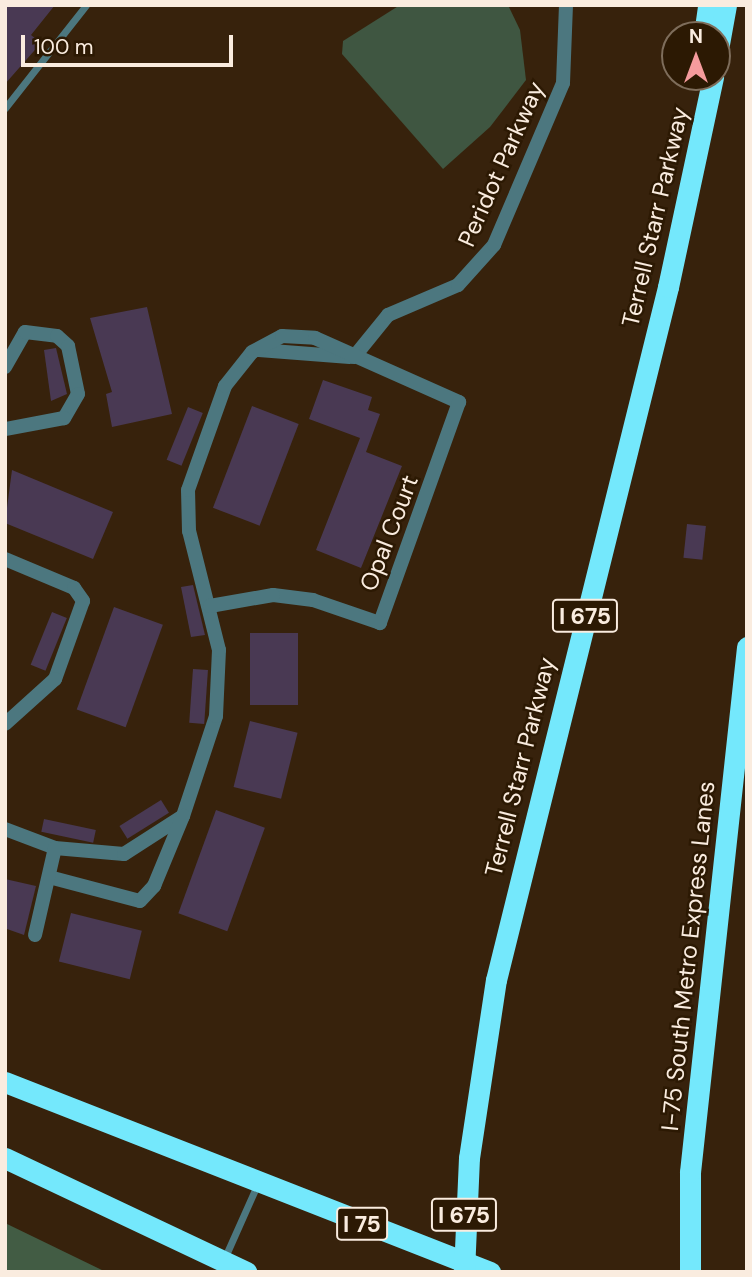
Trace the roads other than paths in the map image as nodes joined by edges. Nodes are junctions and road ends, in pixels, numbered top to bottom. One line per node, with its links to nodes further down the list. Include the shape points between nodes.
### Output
1 (86, 5): 5 (lane)
2 (566, 5): 7 (street, Peridot Parkway, via 563,83 494,245 458,285 382,320)
3 (698, 91): 6 (highway)
4 (710, 91): 6 (highway, Terrell Starr Parkway / I 675)
5 (5, 108)
6 (684, 219): 24 (highway, Terrell Starr Parkway / I 675, bridge, via 508,929 469,1158)
7 (355, 357): 11 (street, via 295,335 270,339 251,352 225,386 188,490 189,531); 11 (street, Opal Court, via 459,402 380,623 313,600 273,595)
8 (5, 367): 9 (street, via 24,332 57,336 68,346 78,394 64,418)
9 (5, 429)
10 (5, 559): 13 (street, via 74,587 83,601 55,679)
11 (211, 606): 14 (street, via 219,650 216,716)
12 (747, 647): 26 (highway, I-75 South Metro Express Lanes, via 690,1172)
13 (5, 723)
14 (183, 816): 16 (street, via 124,854); 17 (street, via 154,886 140,901)
15 (5, 829): 16 (street)
16 (55, 848): 17 (street)
17 (49, 877): 18 (street)
18 (34, 935)
19 (5, 1082): 21 (highway, I 75)
20 (5, 1158): 22 (highway)
21 (257, 1184): 22 (lane); 25 (highway, I 75)
22 (223, 1261): 23 (highway)
23 (246, 1272)
24 (464, 1272)
25 (490, 1272)
26 (690, 1272)

